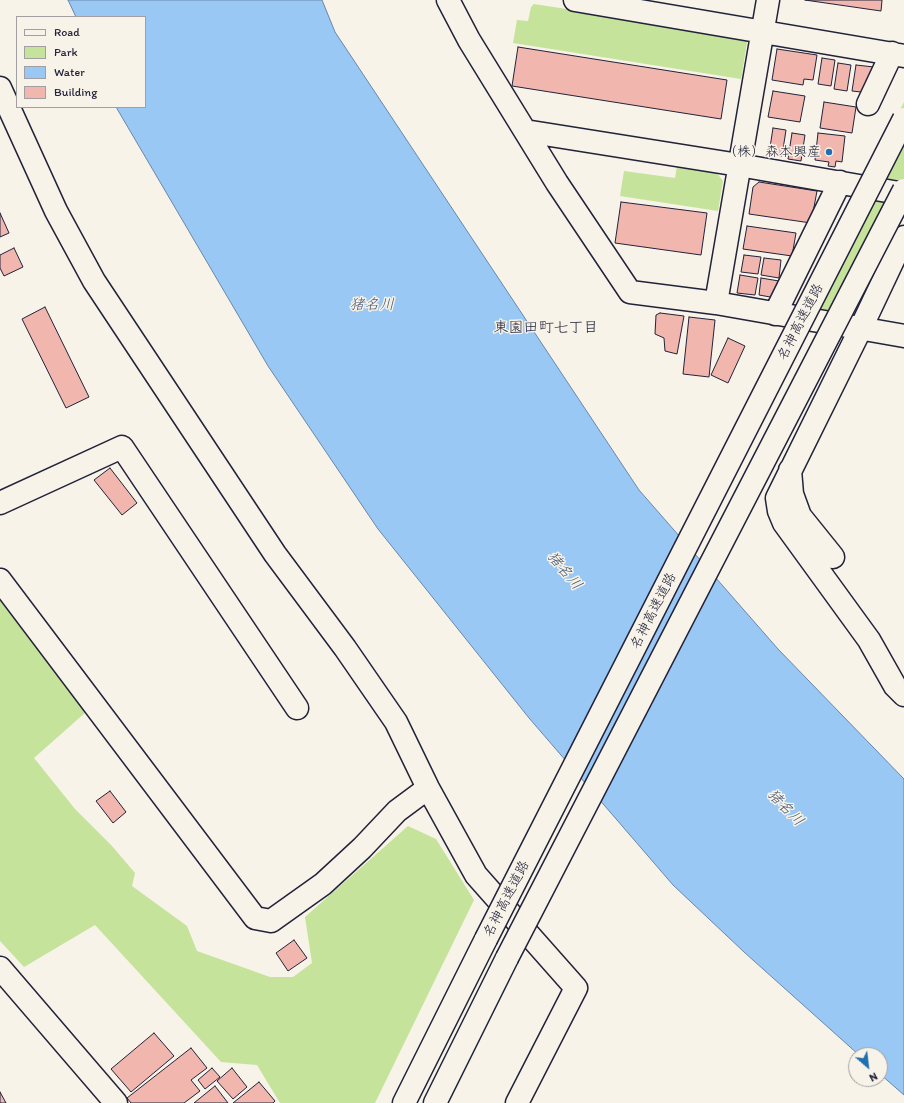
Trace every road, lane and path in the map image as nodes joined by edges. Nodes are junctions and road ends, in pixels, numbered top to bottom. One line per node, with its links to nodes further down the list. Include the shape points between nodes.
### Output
1 (448, 0): 9 (main road)
2 (575, 0): 4 (main road)
3 (768, 0): 4 (main road)
4 (762, 31): 5 (main road); 10 (main road)
5 (898, 55): 7 (main road)
6 (0, 88): 25 (main road, via 56,211 94,281 275,554 396,722)
7 (868, 104)
8 (904, 119): 28 (main road, 名神高速道路, bridge)
9 (525, 131): 10 (main road); 15 (main road, via 630,292)
10 (739, 165): 11 (main road); 15 (main road)
11 (840, 182): 13 (main road); 16 (main road)
12 (904, 190): 29 (main road, 名神高速道路, bridge, via 507,958)
13 (904, 194)
14 (904, 236): 17 (main road)
15 (716, 303): 16 (main road)
16 (775, 314): 17 (main road)
17 (862, 328): 18 (main road); 19 (main road)
18 (904, 336)
19 (790, 470): 21 (main road, via 792,494 800,516); 23 (main road, via 777,498 784,523 869,640 895,686)
20 (0, 503): 24 (main road, via 122,446)
21 (834, 557)
22 (0, 580): 25 (main road, via 255,918 271,921 323,884 397,811)
23 (904, 695)
24 (297, 708)
25 (428, 788): 30 (main road, via 476,875 576,988)
26 (0, 968): 27 (main road)
27 (116, 1103)
28 (404, 1103)
29 (435, 1103)
30 (517, 1103)

